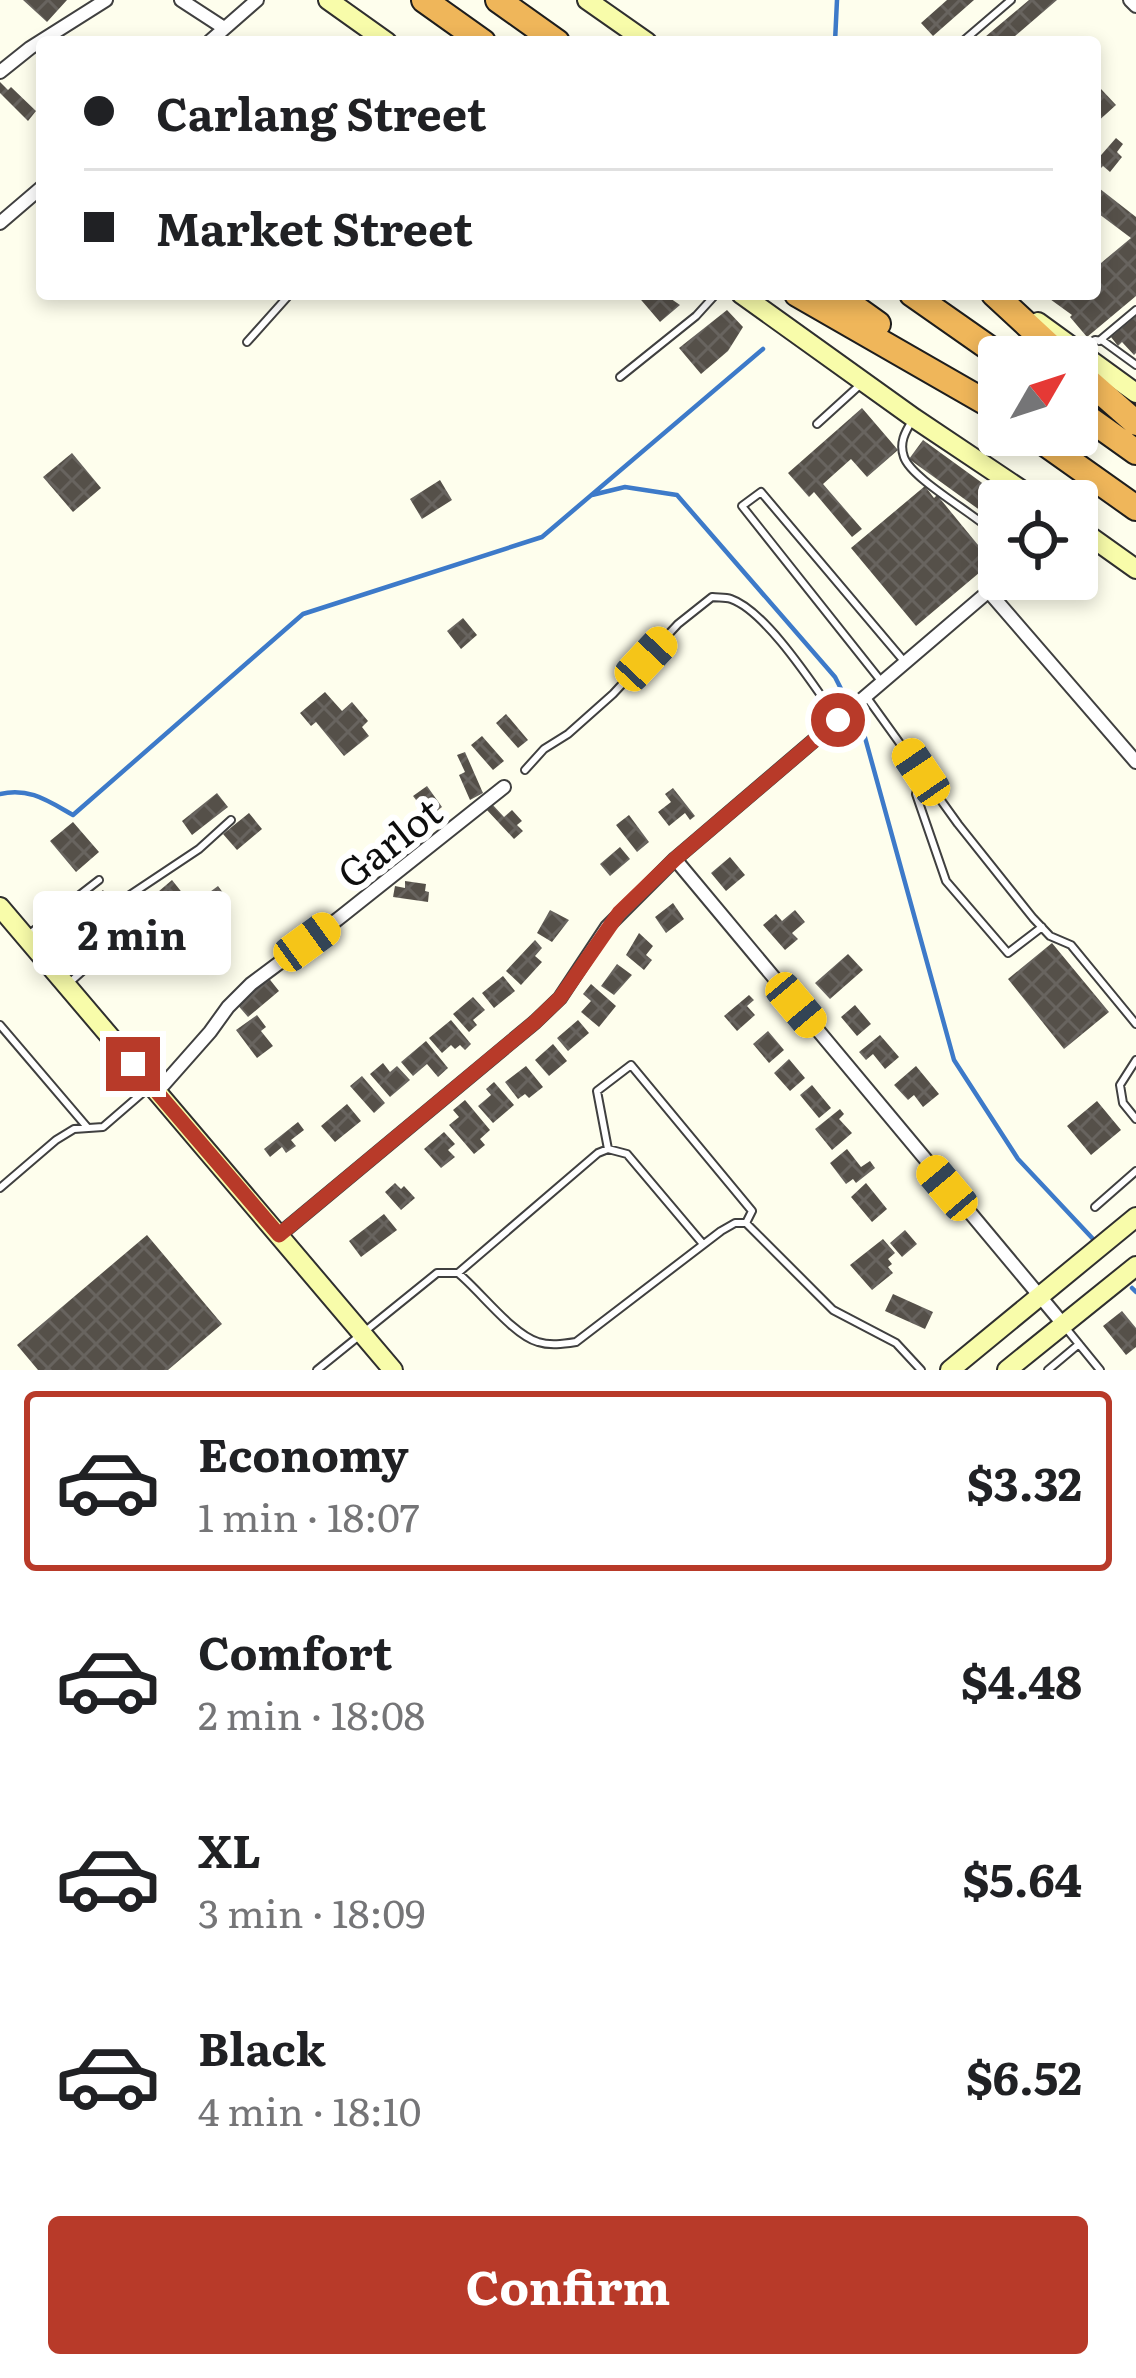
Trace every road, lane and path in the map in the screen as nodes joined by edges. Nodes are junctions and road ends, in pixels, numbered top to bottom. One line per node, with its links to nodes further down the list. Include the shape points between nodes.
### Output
1 (106, 0): 12 (street)
2 (181, 0): 11 (street)
3 (257, 0): 11 (street)
4 (328, 0): 14 (main road)
5 (424, 0): 15 (highway)
6 (498, 0): 16 (highway)
7 (587, 0): 17 (main road)
8 (1011, 0): 18 (lane)
9 (1130, 0): 10 (street)
10 (1136, 6)
11 (224, 28): 13 (street)
12 (49, 36)
13 (215, 36)
14 (379, 36)
15 (475, 36)
16 (549, 36)
17 (638, 36)
18 (969, 36)
19 (36, 44): 20 (street)
20 (0, 72)
21 (36, 192): 22 (street)
22 (0, 223)
23 (285, 300): 34 (lane)
24 (711, 300): 37 (lane)
25 (749, 300): 38 (main road)
26 (807, 300): 42 (highway)
27 (844, 300): 41 (highway)
28 (921, 300): 32 (highway)
29 (1003, 300): 31 (highway)
30 (1136, 310): 33 (lane)
31 (1045, 336)
32 (978, 340)
33 (1099, 340): 35 (lane)
34 (247, 342)
35 (1136, 365)
36 (1098, 373): 40 (main road)
37 (620, 377)
38 (863, 381): 43 (main road); 45 (lane)
39 (1098, 385): 44 (highway)
40 (1136, 392)
41 (978, 395)
42 (978, 398)
43 (914, 418): 49 (main road); 51 (lane, via 902,441 904,460)
44 (1136, 423)
45 (817, 424)
46 (1098, 425): 47 (highway)
47 (1136, 452)
48 (1063, 456): 50 (highway)
49 (1007, 480)
50 (1136, 508)
51 (978, 521)
52 (1098, 542): 53 (main road)
53 (1136, 569)
54 (979, 600): 56 (street)
55 (995, 600): 60 (street)
56 (905, 663): 57 (street); 57 (lane, via 761,492 742,506)
57 (882, 682): 58 (street)
58 (866, 696): 59 (street); 62 (lane)
59 (838, 720): 61 (lane, via 760,620 734,600 712,597); 65 (street)
60 (1136, 762)
61 (525, 770)
62 (921, 772): 68 (lane); 68 (lane, via 916,794 946,881 1008,953)
63 (504, 787): 74 (street, Garlot, via 251,984)
64 (230, 820): 70 (lane, via 127,897 95,960)
65 (675, 859): 83 (street, via 607,927 535,1022); 87 (street)
66 (99, 880): 69 (lane)
67 (0, 907): 69 (main road)
68 (1042, 927): 72 (lane, via 1071,945)
69 (26, 938): 70 (main road)
70 (67, 986): 74 (main road)
71 (0, 1024): 76 (lane)
72 (1136, 1024)
73 (1136, 1060): 75 (lane, via 1120,1085)
74 (154, 1089): 76 (lane, via 103,1127); 83 (main road)
75 (1136, 1120)
76 (88, 1128): 79 (lane, via 56,1140)
77 (608, 1149): 82 (lane, via 597,1091 631,1065 752,1211); 84 (lane, via 627,1154); 86 (lane)
78 (1136, 1171): 80 (lane)
79 (0, 1188)
80 (1095, 1207)
81 (1136, 1217): 87 (main road)
82 (746, 1223): 84 (lane); 94 (lane, via 833,1310 896,1342)
83 (279, 1235): 89 (main road)
84 (704, 1244): 86 (lane, via 576,1342 558,1345 523,1335)
85 (1136, 1266): 88 (main road)
86 (458, 1273): 89 (lane, via 437,1273)
87 (1038, 1297): 88 (street); 95 (main road)
88 (1063, 1324): 90 (lane); 91 (main road)
89 (361, 1332): 92 (lane); 93 (main road)
90 (1079, 1344): 96 (lane); 97 (lane)
91 (1015, 1368)
92 (318, 1370)
93 (393, 1370)
94 (920, 1370)
95 (950, 1370)
96 (1048, 1370)
97 (1100, 1370)

